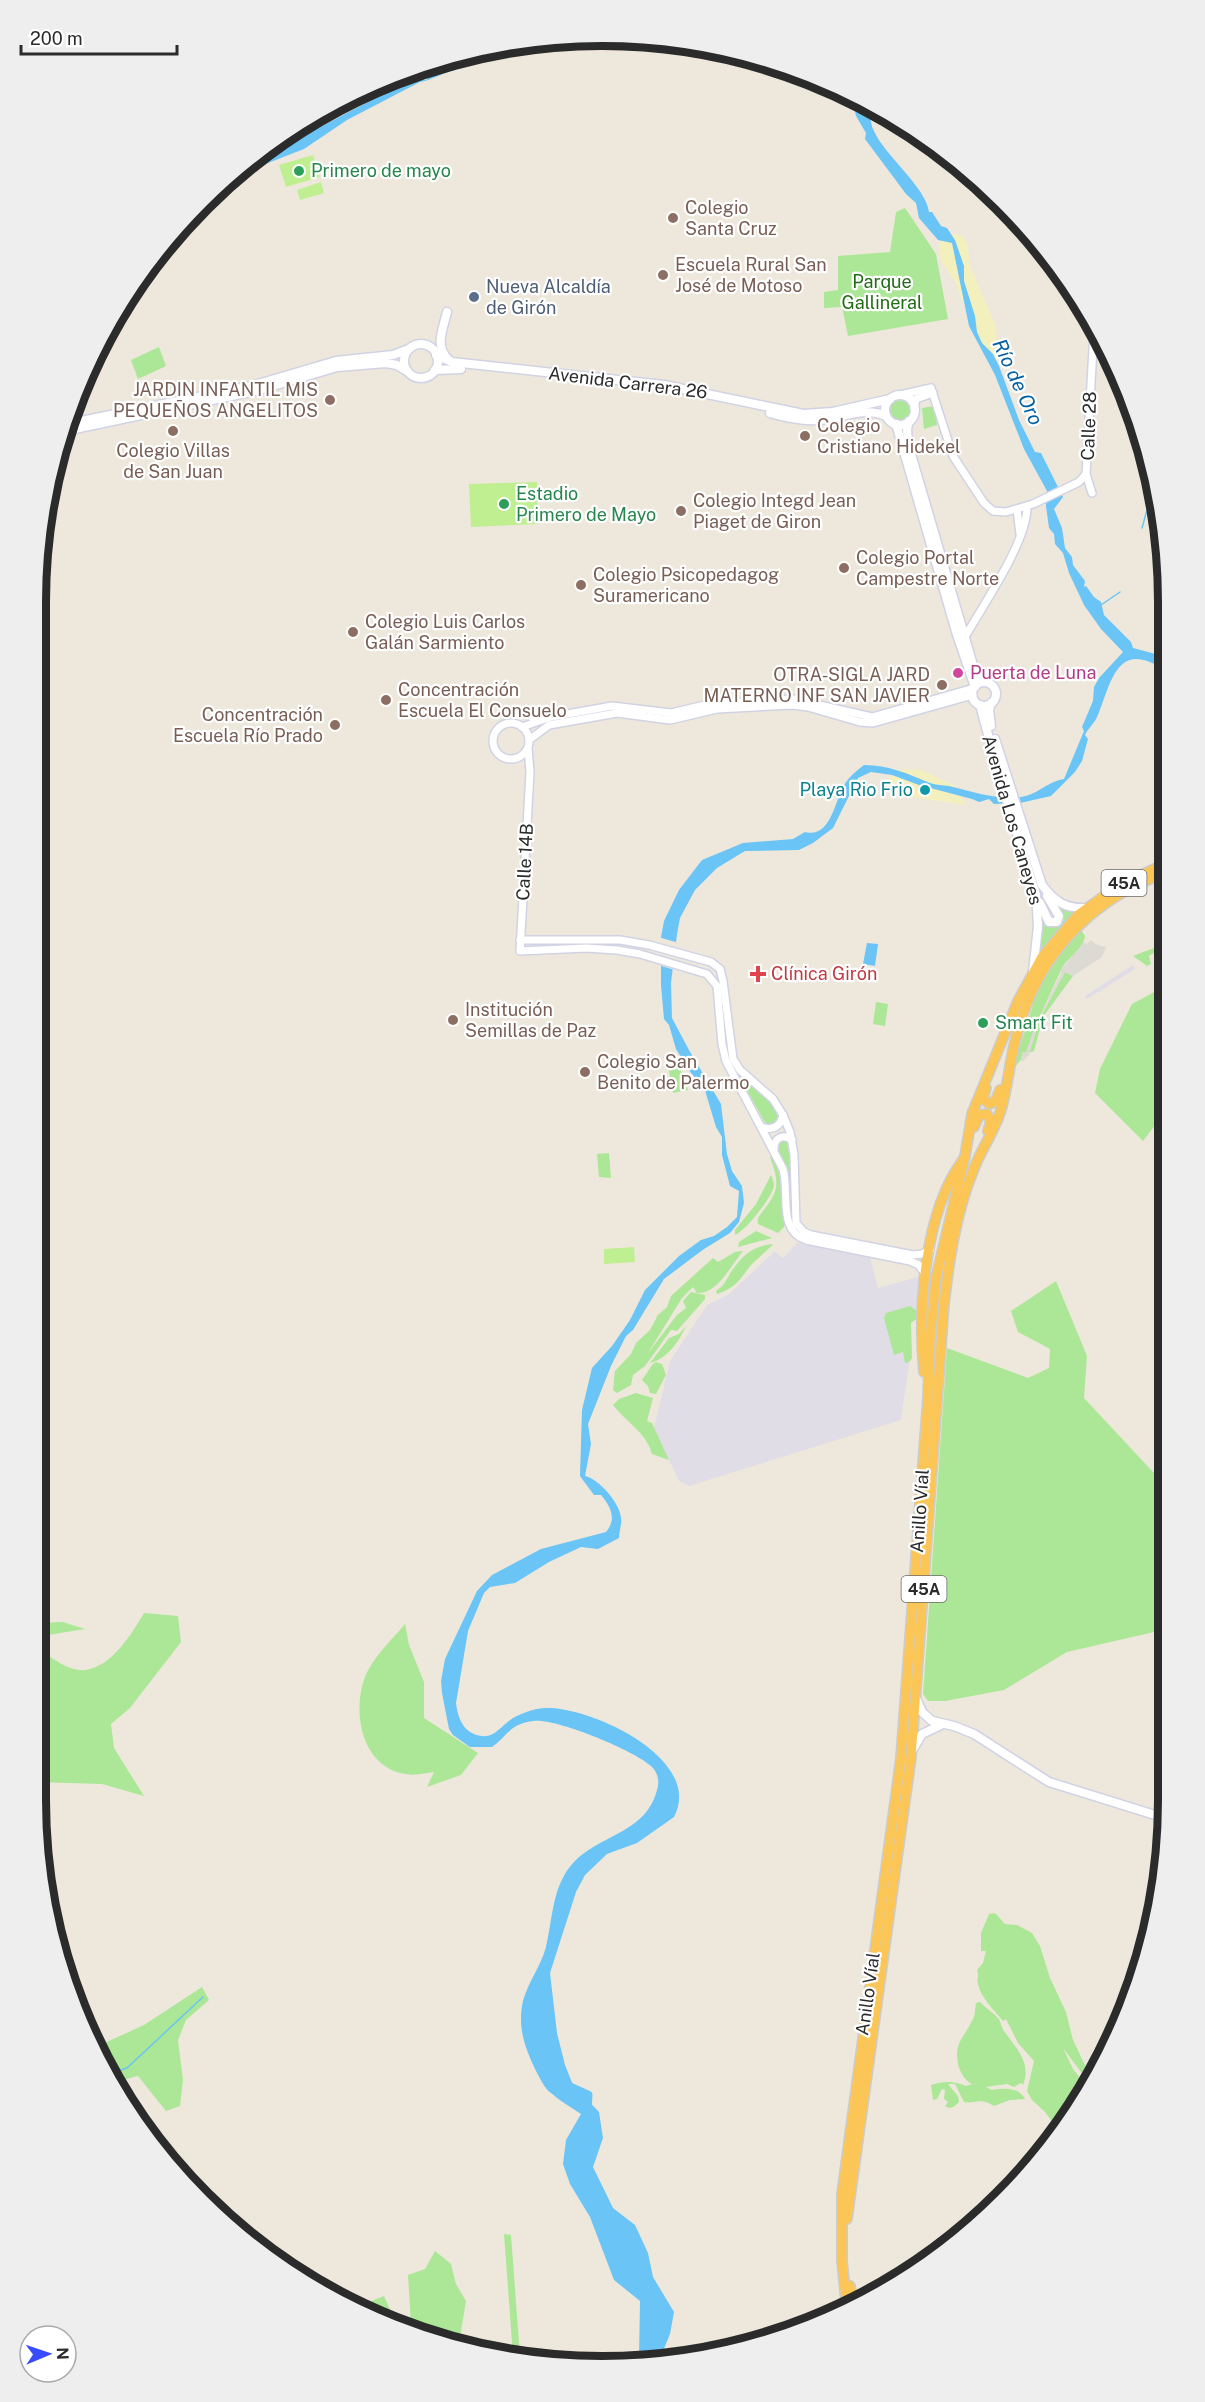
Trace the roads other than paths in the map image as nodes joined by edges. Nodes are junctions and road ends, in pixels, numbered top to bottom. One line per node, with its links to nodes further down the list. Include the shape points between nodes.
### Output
1 (447, 312): 5 (main road, via 440,344 443,354)
2 (1093, 343): 17 (street, Calle 28)
3 (410, 349): 4 (main road, via 424,344); 7 (main road, via 404,359); 14 (main road, via 393,355 336,361 251,386)
4 (436, 355): 5 (main road, Avenida Carrera 26); 6 (main road)
5 (452, 362): 10 (main road, Avenida Carrera 26, via 664,384 803,414 833,412)
6 (435, 370): 7 (main road, via 421,378); 12 (main road, Avenida Carrera 26, via 456,368 663,390 804,420 867,411)
7 (407, 371): 16 (main road, via 386,363 344,366 256,392)
8 (932, 391): 9 (street); 11 (street, via 916,399); 20 (street, via 953,456 984,503 993,511)
9 (900, 395): 10 (main road); 11 (main road, via 910,400)
10 (890, 399): 12 (main road)
11 (914, 408): 13 (main road)
12 (886, 416): 15 (main road)
13 (909, 421): 15 (main road); 22 (main road, via 908,444)
14 (77, 422)
15 (896, 424): 23 (main road)
16 (75, 428)
17 (1086, 474): 18 (street); 19 (street, Calle 28, via 1077,483)
18 (1092, 493)
19 (1030, 505): 20 (street); 21 (street)
20 (1017, 509): 21 (street)
21 (1020, 539): 22 (street)
22 (965, 637): 23 (main road)
23 (976, 688): 24 (main road, via 990,683 996,690); 25 (main road); 27 (street, via 872,717 793,699 709,704 671,713 612,706); 29 (street, via 873,723 792,705 717,709 670,720 607,713 549,725)
24 (991, 703): 25 (main road); 32 (main road, Avenida Los Caneyes, via 990,724)
25 (980, 705): 32 (main road, Avenida Los Caneyes)
26 (525, 711): 27 (street)
27 (542, 720): 28 (street)
28 (522, 727): 29 (street); 30 (street, via 503,725 494,737 500,756)
29 (529, 744): 30 (street); 31 (street, Calle 14B)
30 (516, 759): 31 (street)
31 (530, 772): 39 (street, Calle 14B)
32 (1005, 783): 33 (main road, Avenida Los Caneyes)
33 (1013, 809): 36 (main road, Avenida Los Caneyes); 37 (main road, Avenida Los Caneyes)
34 (1158, 867): 38 (highway, Anillo Víal / 45A, via 1125,882)
35 (1158, 876): 42 (highway, Anillo Víal / 45A, via 1101,904 1071,932 1030,994)
36 (1042, 885): 37 (main road, via 1059,916 1057,922 1049,922); 38 (main road, Avenida Los Caneyes, via 1062,904)
37 (1036, 895): 40 (main road, Avenida Los Caneyes, via 1038,926)
38 (1086, 908): 40 (highway, Anillo Víal / 45A, via 1052,943)
39 (520, 940): 43 (street, via 608,939 651,945 716,965 722,974 729,1042 736,1066 766,1091); 44 (street, Calle 14B, via 519,951 606,949 649,957 712,977 717,986 726,1061)
40 (1032, 973): 41 (highway, Anillo Víal / 45A)
41 (995, 1057): 42 (highway, via 983,1096 987,1104 995,1102); 47 (highway, Anillo Víal / 45A, via 974,1106)
42 (1010, 1062): 48 (highway, Anillo Víal / 45A, via 1000,1113)
43 (783, 1115): 44 (street, via 777,1126); 45 (street)
44 (762, 1127): 46 (street)
45 (792, 1140): 46 (street, via 779,1137); 49 (street, via 794,1216 804,1232 913,1255)
46 (774, 1149): 50 (street, via 786,1179 788,1220 795,1235 910,1261)
47 (966, 1153): 48 (highway, via 977,1118 987,1114 991,1121); 49 (highway, via 942,1196); 51 (highway, Anillo Víal / 45A, via 936,1278)
48 (982, 1154): 52 (highway, Anillo Víal / 45A, via 960,1211 946,1280)
49 (930, 1250): 50 (highway)
50 (925, 1274): 51 (highway, via 922,1348)
51 (928, 1398): 57 (highway, Anillo Víal / 45A, via 901,1758 842,2194)
52 (916, 1698): 53 (main road, via 926,1717); 54 (highway, Anillo Víal / 45A)
53 (944, 1724): 54 (main road, via 922,1734); 55 (main road, via 974,1734 1049,1782)
54 (911, 1756): 56 (highway, Anillo Víal / 45A, via 848,2206)
55 (1158, 1817)
56 (852, 2296)
57 (846, 2299)

